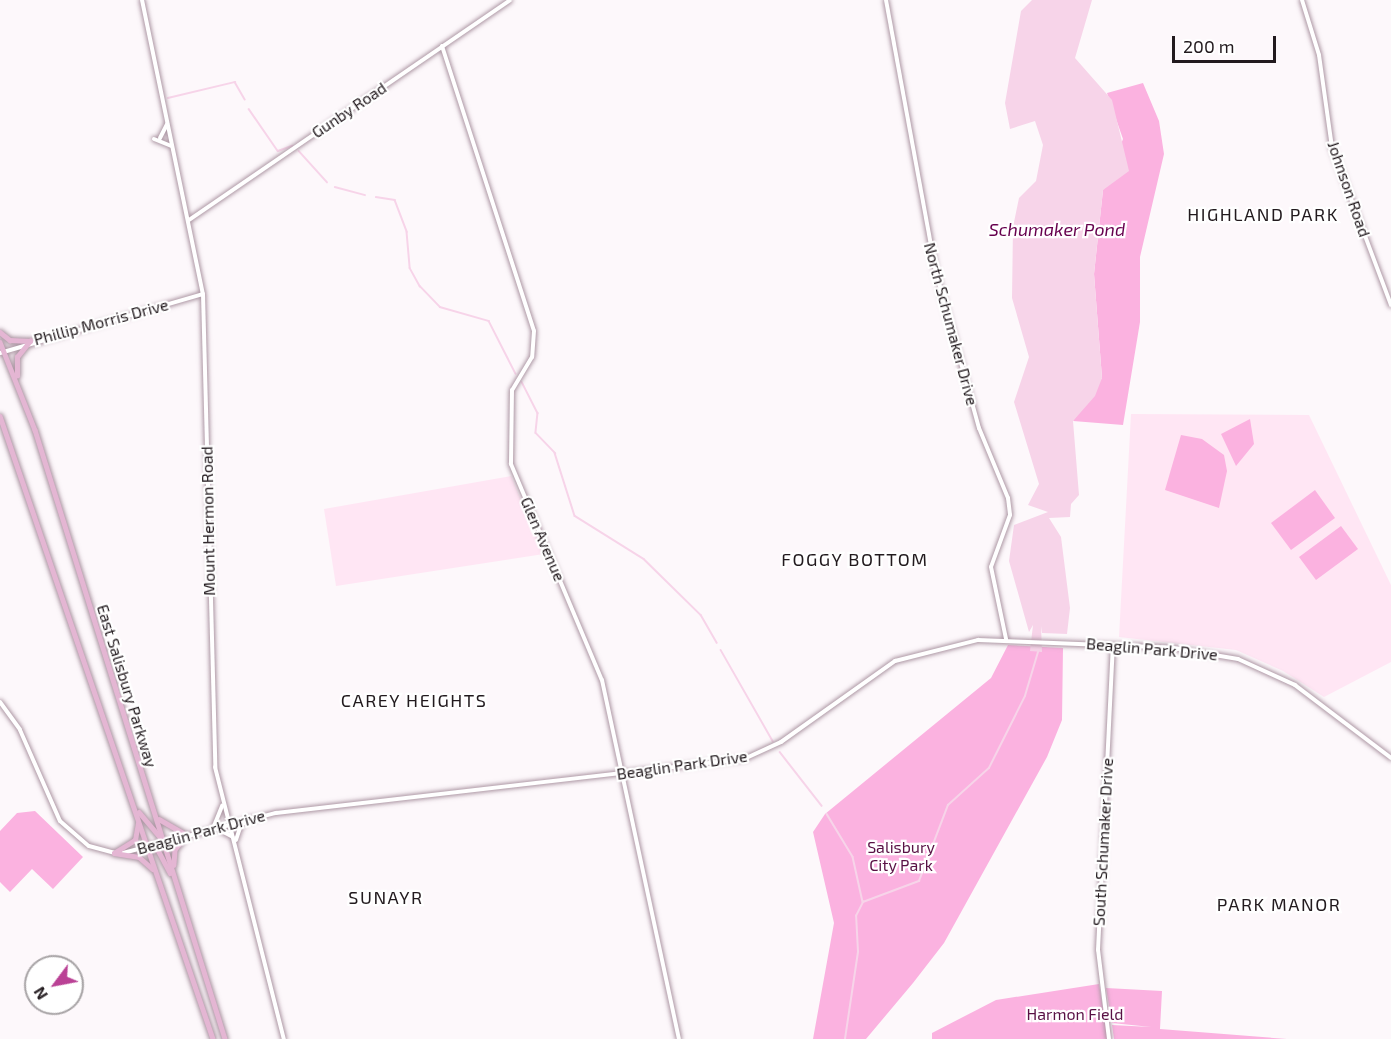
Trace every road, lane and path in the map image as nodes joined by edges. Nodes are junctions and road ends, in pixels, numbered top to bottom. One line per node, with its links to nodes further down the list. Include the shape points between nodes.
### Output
1 (142, 0): 6 (street, Mount Hermon Road)
2 (510, 0): 5 (street, Gunby Road)
3 (886, 0): 17 (street, North Schumaker Drive, via 936,272 979,428 1008,498 1010,514 992,567)
4 (1302, 0): 10 (street, Johnson Road, via 1319,55 1332,148)
5 (442, 46): 8 (street, Gunby Road); 21 (street, Glen Avenue, via 534,332 532,357 512,390 510,460 600,674)
6 (167, 120): 7 (street, Mount Hermon Road); 7 (street, via 157,139 166,140)
7 (174, 150): 8 (street, Mount Hermon Road)
8 (189, 220): 9 (street, Mount Hermon Road)
9 (203, 294): 12 (street, Phillip Morris Drive); 23 (street, Mount Hermon Road, via 210,698)
10 (1391, 305)
11 (0, 332): 12 (main road, via 10,340)
12 (30, 341): 14 (street, Phillip Morris Drive); 15 (main road, via 17,357)
13 (0, 342): 14 (main road, East Salisbury Parkway)
14 (2, 352): 15 (main road, East Salisbury Parkway)
15 (18, 384): 22 (main road, East Salisbury Parkway)
16 (0, 416): 24 (main road, East Salisbury Parkway)
17 (1006, 639): 18 (street, Beaglin Park Drive); 21 (street, Beaglin Park Drive, via 958,642 895,661 789,738 753,756)
18 (1113, 645): 20 (street, Beaglin Park Drive, via 1215,653 1265,668 1308,693); 41 (street, South Schumaker Drive, via 1098,950)
19 (0, 702): 33 (street, Beaglin Park Drive, via 24,736 60,820 89,846)
20 (1391, 758)
21 (622, 775): 25 (street, Beaglin Park Drive); 40 (street, Glen Avenue)
22 (149, 794): 29 (main road, via 162,824); 31 (main road, East Salisbury Parkway)
23 (222, 797): 27 (street, Mount Hermon Road); 28 (street, via 221,814)
24 (133, 802): 26 (main road, East Salisbury Parkway); 31 (main road, via 151,833)
25 (254, 817): 27 (street, Beaglin Park Drive); 34 (street, via 236,836)
26 (138, 819): 32 (main road, East Salisbury Parkway); 33 (main road, via 135,840)
27 (229, 822): 28 (street, Beaglin Park Drive); 30 (street, Mount Hermon Road)
28 (213, 826): 29 (street, Beaglin Park Drive); 30 (street)
29 (187, 835): 31 (street, Beaglin Park Drive); 36 (main road, via 173,855)
30 (234, 839): 34 (street, Mount Hermon Road)
31 (164, 842): 32 (street, Beaglin Park Drive); 36 (main road, East Salisbury Parkway)
32 (148, 847): 33 (street, Beaglin Park Drive); 35 (main road, East Salisbury Parkway); 36 (main road, via 160,853)
33 (114, 853): 35 (main road, via 143,858)
34 (239, 858): 39 (street, Mount Hermon Road)
35 (158, 875): 37 (main road, East Salisbury Parkway)
36 (181, 897): 38 (main road, East Salisbury Parkway)
37 (213, 1039)
38 (225, 1039)
39 (284, 1039)
40 (679, 1039)
41 (1109, 1039)

